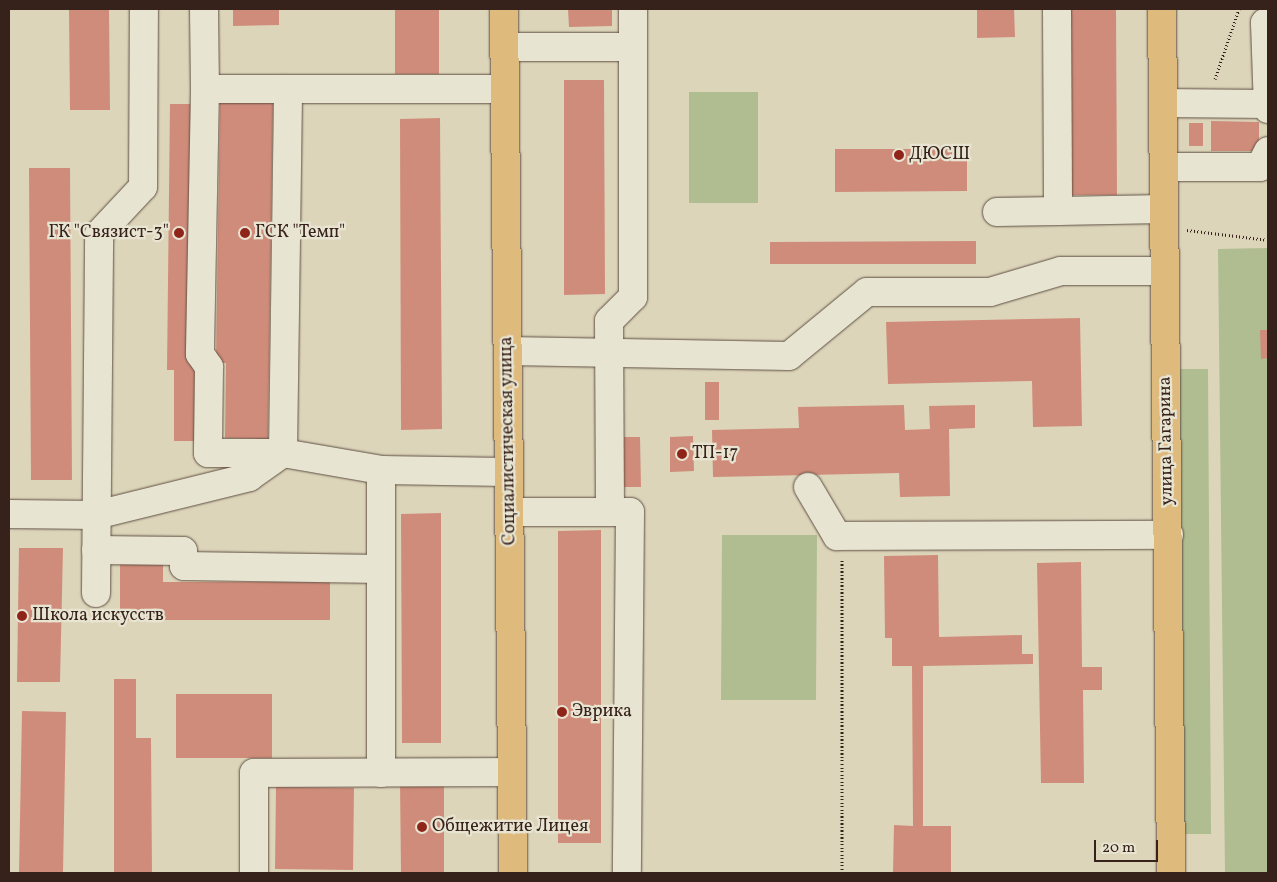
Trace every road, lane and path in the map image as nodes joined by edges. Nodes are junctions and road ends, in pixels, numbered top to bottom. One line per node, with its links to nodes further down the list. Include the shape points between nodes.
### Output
1 (144, 9): 34 (lane, via 143,188 100,234)
2 (204, 9): 11 (lane)
3 (504, 9): 9 (main road, Социалистическая улица)
4 (633, 9): 10 (lane)
5 (1056, 9): 20 (lane)
6 (1162, 9): 14 (main road, улица Гагарина)
7 (1238, 9): 15 (path)
8 (1268, 23): 17 (lane, via 1265,22)
9 (504, 47): 10 (lane); 13 (main road, Социалистическая улица)
10 (633, 47): 26 (lane, via 633,297 609,320)
11 (204, 89): 12 (lane); 27 (lane, via 200,354 209,367 208,452)
12 (288, 89): 13 (lane); 27 (lane)
13 (505, 89): 25 (main road, Социалистическая улица)
14 (1163, 103): 15 (lane); 19 (main road, улица Гагарина)
15 (1208, 104): 16 (lane)
16 (1268, 104)
17 (1268, 109)
18 (1268, 150): 19 (lane, via 1260,167)
19 (1164, 167): 22 (main road, улица Гагарина)
20 (1058, 211): 21 (lane); 22 (lane)
21 (997, 212)
22 (1164, 218): 23 (path); 24 (main road, улица Гагарина)
23 (1268, 240)
24 (1165, 271): 26 (lane, via 1061,271 990,292 867,292 789,356); 36 (main road, улица Гагарина)
25 (508, 351): 26 (lane); 29 (main road, Социалистическая улица)
26 (609, 352): 32 (lane)
27 (283, 453): 28 (lane); 34 (lane, via 249,477)
28 (381, 470): 29 (lane); 38 (lane)
29 (509, 472): 31 (main road, Социалистическая улица)
30 (808, 487): 35 (lane, via 837,536)
31 (509, 512): 32 (lane); 40 (main road, Социалистическая улица)
32 (610, 512): 44 (lane, via 630,512)
33 (9, 514): 34 (lane)
34 (96, 515): 37 (lane)
35 (842, 535): 36 (lane); 45 (path)
36 (1169, 535): 46 (main road, улица Гагарина)
37 (96, 550): 38 (lane, via 183,551 184,566); 39 (lane)
38 (381, 569): 41 (lane)
39 (96, 593)
40 (512, 772): 41 (lane); 43 (main road, Социалистическая улица)
41 (381, 773): 42 (lane, via 254,774)
42 (254, 873)
43 (514, 873)
44 (627, 873)
45 (842, 873)
46 (1171, 873)

